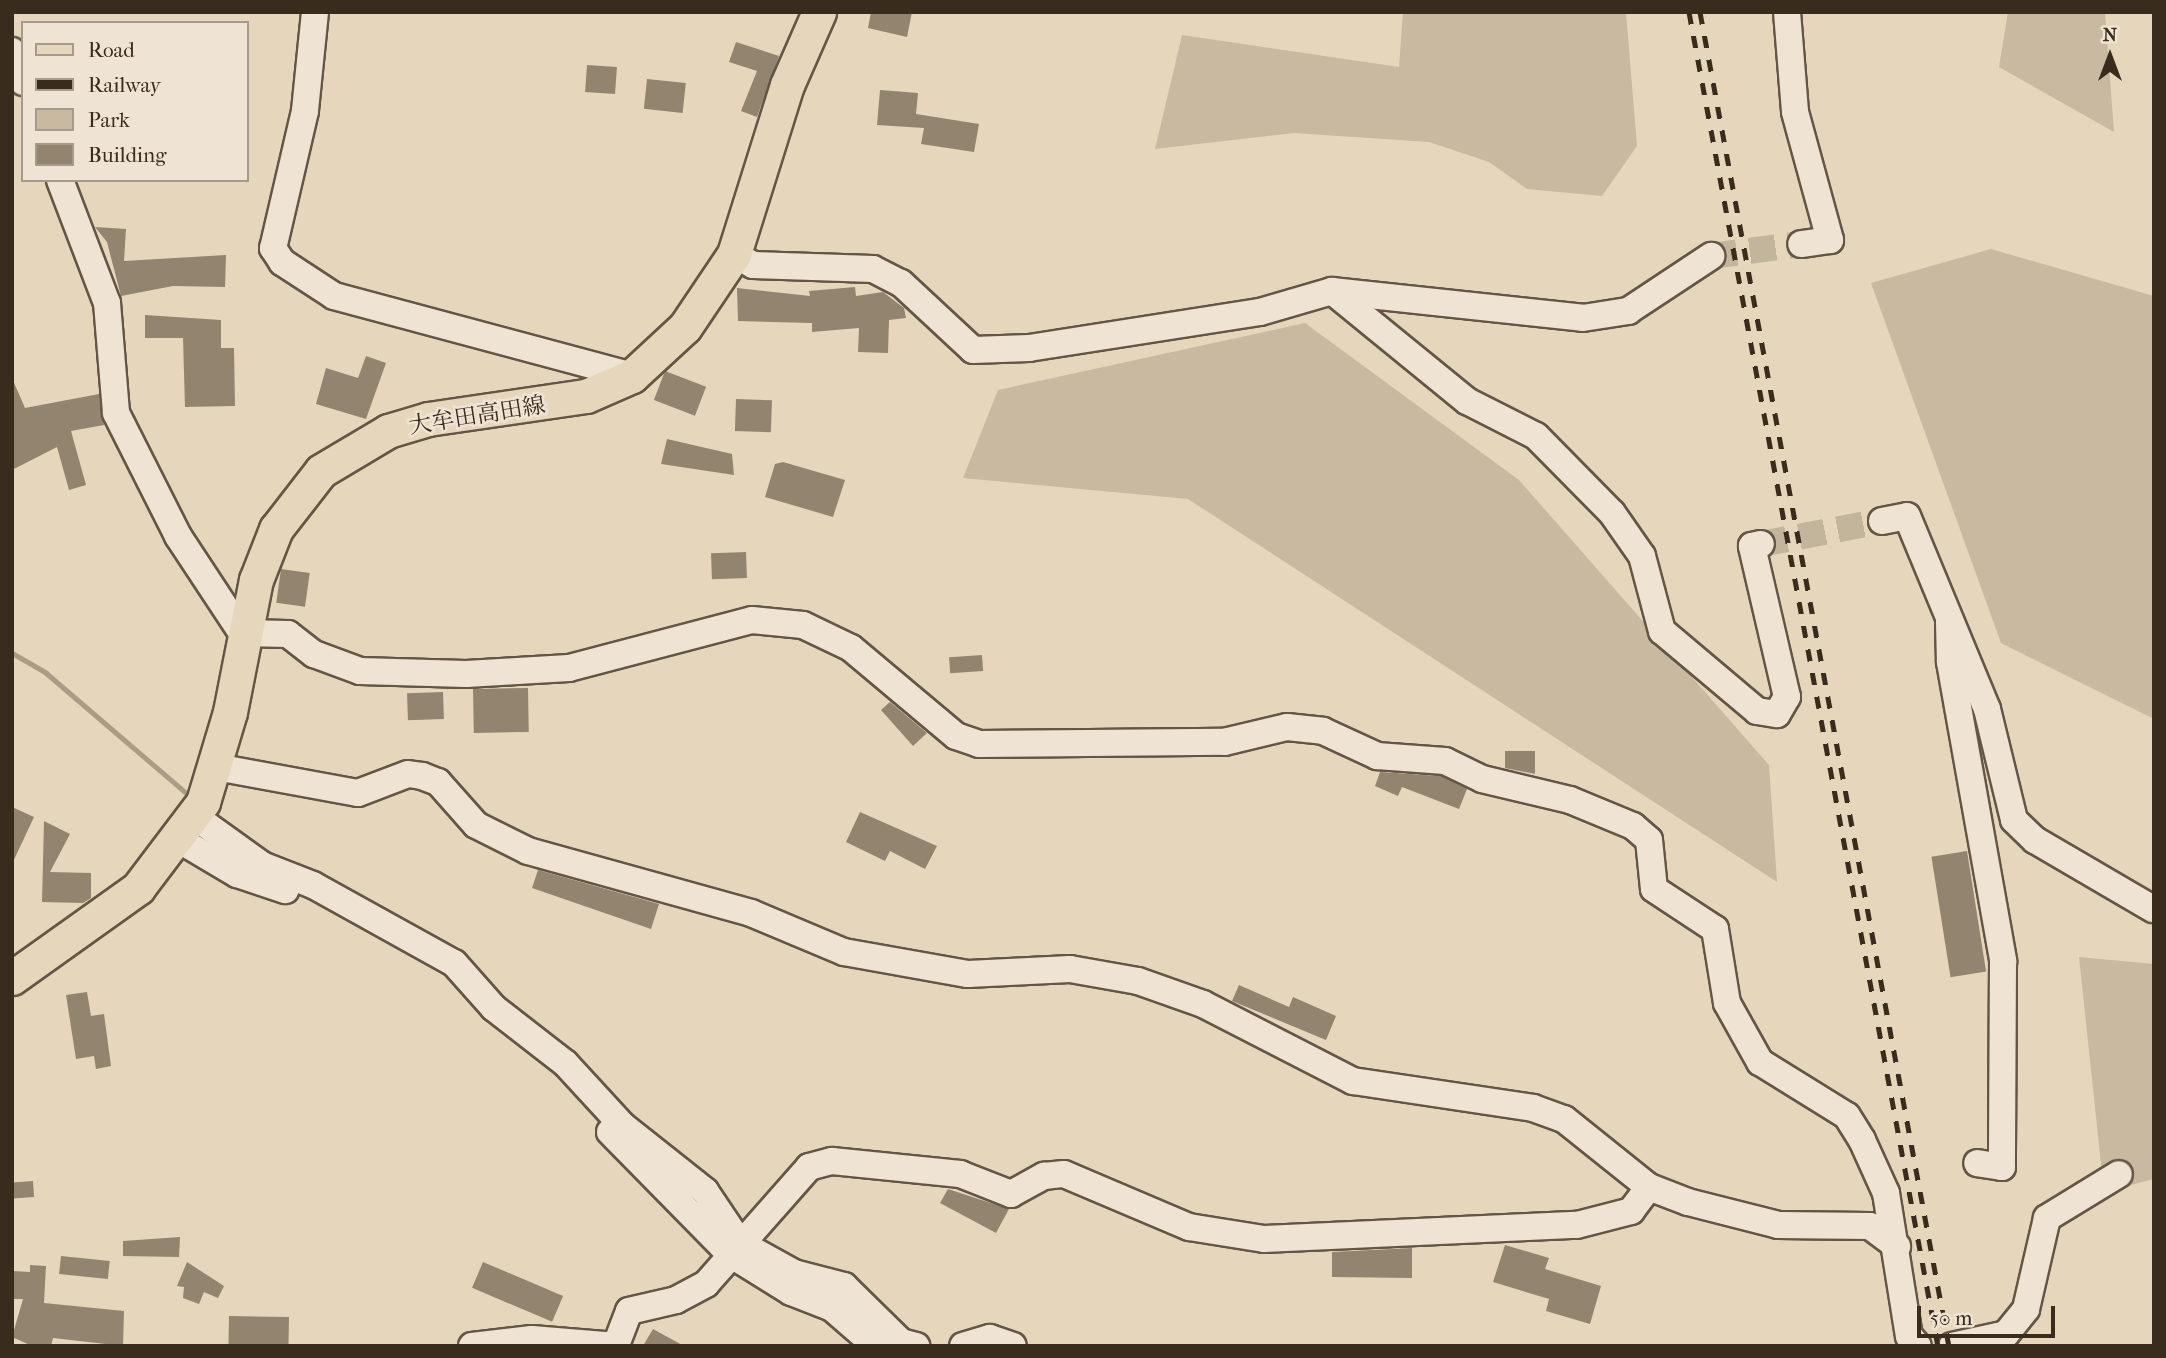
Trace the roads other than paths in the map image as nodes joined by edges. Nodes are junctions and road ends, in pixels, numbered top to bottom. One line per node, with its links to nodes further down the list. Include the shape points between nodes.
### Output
1 (315, 12): 11 (street, via 311,75 273,248 282,262 334,296)
2 (820, 12): 8 (main road, 大牟田高田線, via 786,85)
3 (1787, 12): 7 (street, via 1795,112 1830,240)
4 (12, 51): 5 (street)
5 (21, 76)
6 (61, 182): 15 (street, via 107,303 116,413 178,536)
7 (1801, 244)
8 (734, 254): 10 (street, via 753,265 873,269 901,283 973,350 1028,348 1260,312); 11 (main road, 大牟田高田線, via 685,327)
9 (1712, 256): 10 (street, via 1628,312 1583,318)
10 (1332, 290): 13 (street, via 1467,401 1536,436 1612,513 1642,556 1662,631 1757,711 1777,714 1787,697 1752,546)
11 (632, 376): 15 (main road, 大牟田高田線, via 555,404 428,419 357,447 321,471 276,529)
12 (1882, 521): 14 (street, via 1907,516)
13 (1761, 544)
14 (1949, 622): 18 (street, via 1987,709 2014,820 2035,841); 20 (street, via 1950,662 2003,961 2002,1167)
15 (242, 633): 16 (main road, 大牟田高田線); 23 (street, via 288,634 314,654 360,671 467,674 569,668 752,620 803,625 851,648 956,736 979,744 1224,742 1287,727 1323,731 1377,755 1419,754 1482,779 1570,800 1633,826 1649,840 1654,889 1714,929 1727,1003 1760,1062 1847,1116 1886,1194)
16 (216, 767): 17 (main road, 大牟田高田線); 22 (street, via 358,793 408,774 422,776 438,782 476,825 528,851 751,912 844,952 968,974 1070,969 1138,981 1203,1004 1353,1082 1533,1108 1564,1119)
17 (186, 827): 19 (main road, 大牟田高田線, via 138,888); 24 (street, via 313,885 454,963 494,1008 565,1063 623,1126 705,1191)
18 (2153, 909)
19 (12, 978)
20 (1977, 1163)
21 (2119, 1174): 32 (street, via 2047,1217 2026,1309 2006,1334)
22 (1649, 1187): 23 (street, via 1778,1225 1870,1226); 24 (street, via 1630,1211 1577,1225 1264,1239 1189,1227 1063,1174 1044,1176 1012,1194 960,1174 832,1161 808,1167)
23 (1898, 1246): 31 (street, via 1909,1336)
24 (735, 1248): 25 (street, via 706,1284 676,1300 629,1311); 27 (street, via 791,1292 832,1308); 28 (street, via 794,1273 844,1286 901,1342)
25 (617, 1345): 26 (street, via 532,1339)
26 (472, 1346)
27 (876, 1346)
28 (916, 1346)
29 (963, 1346): 30 (street, via 990,1338)
30 (1013, 1346)
31 (1918, 1346)
32 (1952, 1346)

